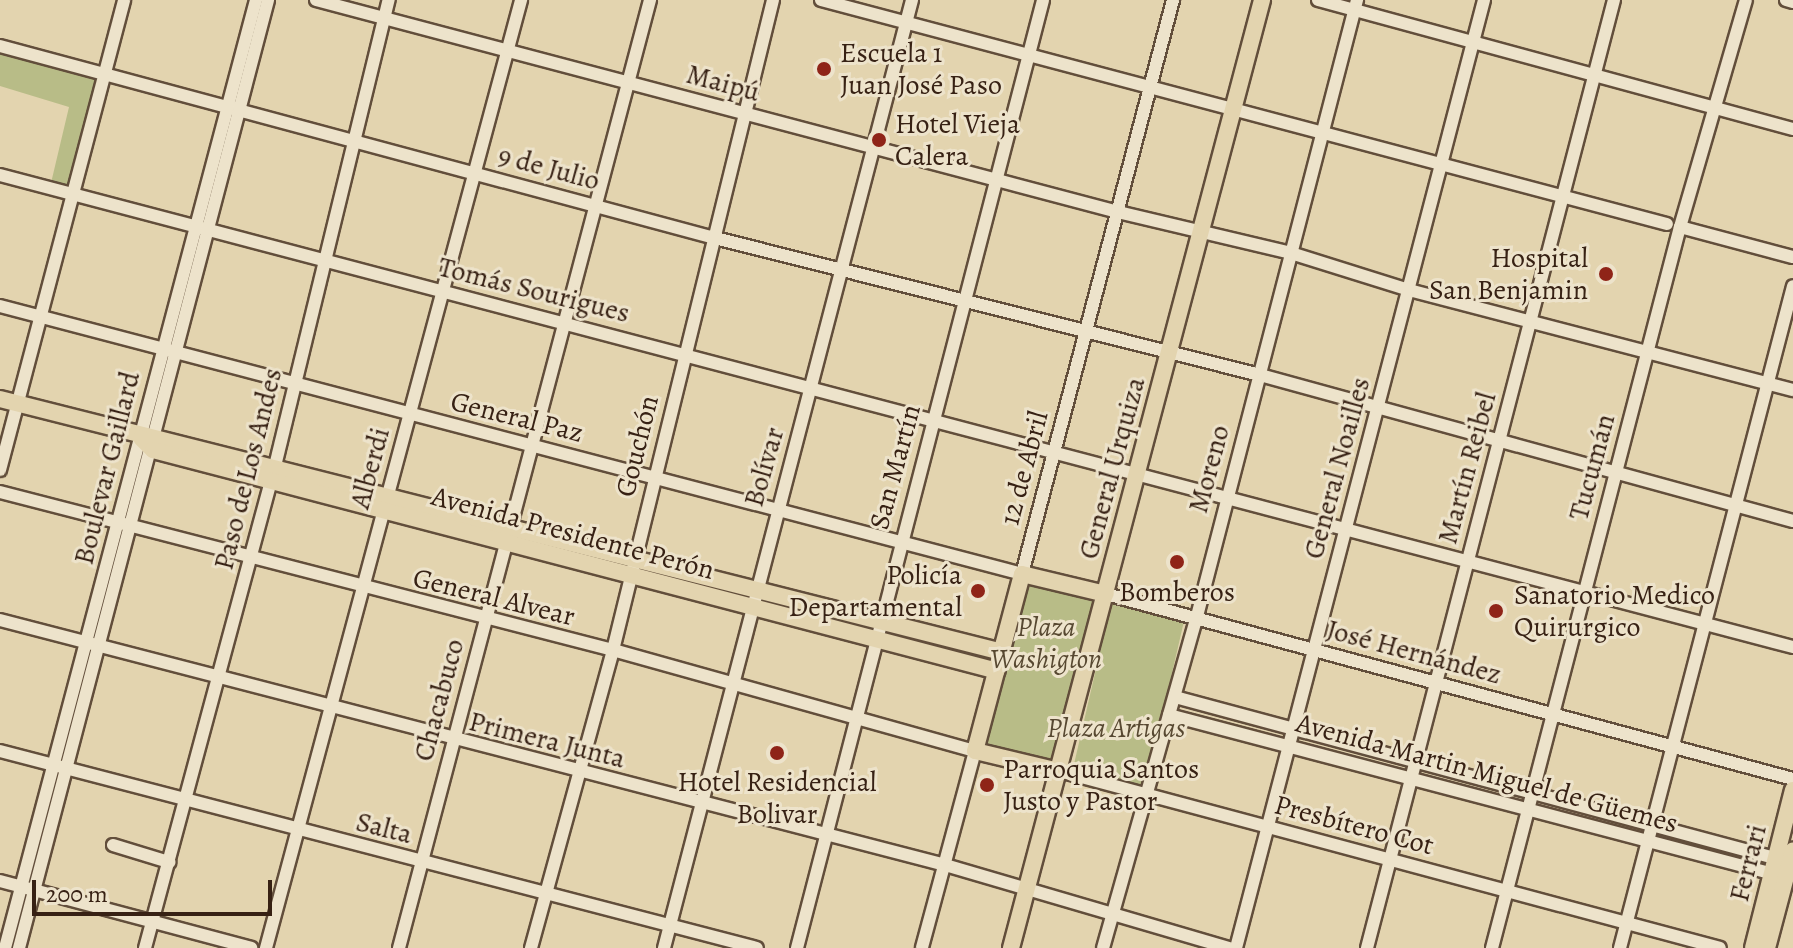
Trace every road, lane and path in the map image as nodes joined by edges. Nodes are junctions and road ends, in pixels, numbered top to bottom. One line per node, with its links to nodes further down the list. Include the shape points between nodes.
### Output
1 (124, 0): 27 (street)
2 (256, 0): 31 (street, Boulevar Gaillard)
3 (268, 0): 31 (street, Boulevar Gaillard)
4 (316, 0): 21 (street, Maipú)
5 (389, 0): 21 (street, Paso de Los Andes)
6 (521, 0): 25 (street, Alberdi)
7 (650, 0): 29 (street, Chacabuco)
8 (773, 0): 34 (street, Gouchón)
9 (821, 0): 22 (street)
10 (912, 0): 22 (street, Bolívar)
11 (1043, 0): 26 (street, San Martín)
12 (1173, 0): 30 (street, 12 de Abril)
13 (1262, 0): 33 (main road, General Urquiza)
14 (1318, 0): 20 (street)
15 (1484, 0): 23 (street, General Noailles)
16 (1614, 0): 28 (street, Martín Reibel)
17 (1746, 0): 32 (street, Tucumán)
18 (1786, 0): 19 (street)
19 (1793, 2)
20 (1356, 5): 23 (street); 36 (street, Moreno)
21 (384, 17): 25 (street, Maipú); 37 (street, Paso de Los Andes)
22 (905, 25): 26 (street); 38 (street, Bolívar)
23 (1473, 43): 28 (street); 39 (street, General Noailles)
24 (0, 46): 27 (street, 9 de Julio)
25 (508, 50): 29 (street, Maipú); 40 (street, Alberdi)
26 (1028, 57): 30 (street); 42 (street, San Martín)
27 (105, 72): 31 (street, 9 de Julio); 43 (street)
28 (1594, 76): 32 (street); 44 (street, Martín Reibel)
29 (628, 82): 34 (street, Maipú); 45 (street, Chacabuco)
30 (1150, 90): 33 (street); 46 (street, 12 de Abril)
31 (234, 107): 37 (street, 9 de Julio); 47 (street, Boulevar Gaillard); 49 (street, Boulevar Gaillard)
32 (1714, 108): 35 (street); 48 (street, Tucumán)
33 (1233, 111): 36 (street); 50 (main road, General Urquiza)
34 (743, 113): 38 (street, Maipú); 51 (street, Gouchón)
35 (1793, 129)
36 (1322, 131): 39 (street); 52 (street, Moreno)
37 (353, 139): 40 (street, 9 de Julio); 54 (street, Paso de Los Andes)
38 (873, 147): 42 (street, Maipú); 55 (street, Bolívar)
39 (1441, 165): 44 (street); 57 (street, General Noailles)
40 (475, 172): 45 (street, 9 de Julio); 58 (street, Alberdi)
41 (0, 175): 43 (street, Tomás Sourigues)
42 (995, 180): 46 (street, Maipú); 59 (street, San Martín)
43 (75, 195): 47 (street, Tomás Sourigues); 61 (street)
44 (1562, 197): 48 (street); 63 (street, Martín Reibel)
45 (596, 205): 51 (street, 9 de Julio); 64 (street, Chacabuco)
46 (1118, 212): 50 (street, Maipú); 65 (street, 12 de Abril)
47 (195, 225): 49 (street, Tomás Sourigues); 66 (street, Boulevar Gaillard)
48 (1673, 225): 53 (street); 69 (street, Tucumán)
49 (209, 230): 54 (street, Tomás Sourigues); 66 (street, Boulevar Gaillard)
50 (1200, 233): 52 (street, Maipú); 68 (main road, General Urquiza)
51 (711, 237): 55 (street, 9 de Julio); 67 (street, Gouchón)
52 (1291, 253): 57 (street, Maipú); 70 (street, Moreno)
53 (1793, 257)
54 (325, 262): 58 (street, Tomás Sourigues); 71 (street, Paso de Los Andes)
55 (842, 268): 59 (street, 9 de Julio); 73 (street, Bolívar)
56 (1793, 286): 62 (street)
57 (1409, 290): 63 (street, Maipú); 77 (street, General Noailles)
58 (443, 292): 64 (street, Tomás Sourigues); 78 (street, Alberdi)
59 (965, 299): 65 (street, 9 de Julio); 79 (street, San Martín)
60 (0, 306): 61 (street, General Paz)
61 (40, 317): 66 (street, General Paz); 76 (street)
62 (1789, 320): 72 (street)
63 (1530, 322): 69 (street, Maipú); 81 (street, Martín Reibel)
64 (564, 323): 67 (street, Tomás Sourigues); 82 (street, Chacabuco)
65 (1087, 330): 68 (street, 9 de Julio); 83 (street, 12 de Abril)
66 (168, 351): 71 (street, General Paz); 80 (street, Boulevar Gaillard)
67 (685, 353): 73 (street, Tomás Sourigues); 88 (street, Gouchón)
68 (1169, 353): 70 (street, 9 de Julio); 87 (main road, General Urquiza)
69 (1647, 354): 72 (street, Maipú); 86 (street, Tucumán)
70 (1260, 375): 77 (street, 9 de Julio); 90 (street, Moreno)
71 (294, 383): 78 (street, General Paz); 85 (street, Paso de Los Andes)
72 (1768, 383): 74 (street, Maipú); 92 (street)
73 (812, 389): 79 (street, Tomás Sourigues); 93 (street, Bolívar)
74 (1793, 390)
75 (0, 399): 76 (main road, Avenida Presidente Perón)
76 (18, 404): 80 (main road, Avenida Presidente Perón); 84 (street)
77 (1377, 410): 81 (street, 9 de Julio); 96 (street, General Noailles)
78 (410, 414): 82 (street, General Paz); 91 (street, Alberdi)
79 (931, 422): 83 (street, Tomás Sourigues); 98 (street, San Martín)
80 (150, 441): 85 (main road, Avenida Presidente Perón); 95 (street, Boulevar Gaillard)
81 (1498, 443): 86 (street, 9 de Julio); 101 (street, Martín Reibel)
82 (532, 446): 88 (street, General Paz); 97 (street, Chacabuco)
83 (1055, 455): 87 (street, Tomás Sourigues); 103 (street, 12 de Abril)
84 (0, 470)
85 (272, 474): 91 (main road, Avenida Presidente Perón); 100 (street, Paso de Los Andes)
86 (1615, 474): 92 (street, 9 de Julio); 107 (street, Tucumán)
87 (1138, 475): 90 (street, Tomás Sourigues); 106 (main road, General Urquiza)
88 (655, 476): 93 (street, General Paz); 99 (street, Gouchón)
89 (0, 492): 95 (street, General Alvear)
90 (1226, 498): 96 (street, Tomás Sourigues); 111 (street, Moreno)
91 (386, 502): 97 (main road, Avenida Presidente Perón); 104 (street, Alberdi)
92 (1736, 506): 94 (street, 9 de Julio); 113 (street)
93 (776, 510): 98 (street, General Paz); 105 (street, Bolívar)
94 (1793, 521)
95 (124, 526): 100 (street, General Alvear); 115 (street, Boulevar Gaillard)
96 (1345, 531): 101 (street, Tomás Sourigues); 119 (street, General Noailles)
97 (509, 534): 99 (main road, Avenida Presidente Perón); 102 (main road, Avenida Presidente Perón); 112 (street, Chacabuco)
98 (899, 542): 103 (street, General Paz); 110 (street, San Martín)
99 (633, 557): 102 (street, Gouchón); 105 (main road, Avenida Presidente Perón)
100 (250, 559): 104 (street, General Alvear); 121 (street, Paso de Los Andes)
101 (1467, 563): 107 (street, Tomás Sourigues); 122 (street, Martín Reibel)
102 (629, 574): 108 (main road, Avenida Presidente Perón); 117 (street, Gouchón)
103 (1022, 574): 106 (main road, José Hernández); 118 (main road, 12 de Abril)
104 (363, 588): 112 (street, General Alvear); 125 (street, Alberdi)
105 (755, 588): 108 (street, Bolívar); 110 (main road, Avenida Presidente Perón)
106 (1106, 594): 111 (street, José Hernández); 138 (main road, General Urquiza)
107 (1584, 594): 113 (street, Tomás Sourigues); 128 (street, Tucumán)
108 (750, 606): 114 (main road, Avenida Presidente Perón); 123 (street, Bolívar)
109 (0, 620): 115 (street, Primera Junta)
110 (879, 620): 114 (street, San Martín); 118 (main road, Avenida Presidente Perón)
111 (1196, 620): 119 (street, José Hernández); 124 (street, Moreno)
112 (486, 621): 117 (street, General Alvear); 130 (street, Chacabuco)
113 (1705, 622): 116 (street, Tomás Sourigues); 131 (street)
114 (874, 638): 120 (main road, Avenida Presidente Perón); 126 (street, San Martín)
115 (90, 645): 121 (street, Primera Junta); 136 (street, Boulevar Gaillard)
116 (1793, 647)
117 (613, 650): 123 (street, General Alvear); 137 (street, Gouchón)
118 (1002, 652): 120 (main road, 12 de Abril)
119 (1314, 652): 122 (street, José Hernández); 129 (street, General Noailles)
120 (997, 671): 134 (main road, 12 de Abril)
121 (219, 679): 125 (street, Primera Junta); 144 (street, Paso de Los Andes)
122 (1435, 684): 128 (street, José Hernández); 135 (street, Martín Reibel)
123 (734, 686): 126 (street, General Alvear); 145 (street, Bolívar)
124 (1175, 697): 127 (street, Moreno); 129 (street, Avenida Martin Miguel de Güemes)
125 (330, 708): 130 (street, Primera Junta); 149 (street, Alberdi)
126 (855, 715): 134 (street, General Alvear); 150 (street, San Martín)
127 (1169, 715): 132 (street, Avenida Martin Miguel de Güemes); 143 (street, Moreno)
128 (1552, 716): 131 (street, José Hernández); 142 (street, Tucumán)
129 (1294, 727): 132 (street, General Noailles); 135 (street, Avenida Martin Miguel de Güemes)
130 (453, 741): 137 (street, Primera Junta); 155 (street, Chacabuco)
131 (1673, 745): 140 (street, José Hernández); 147 (street)
132 (1289, 746): 139 (street, Avenida Martin Miguel de Güemes); 148 (street, General Noailles)
133 (0, 751): 136 (street, Salta)
134 (975, 751): 138 (main road, Presbítero Cot); 156 (street, 12 de Abril)
135 (1415, 761): 139 (street, Martín Reibel); 142 (street, Avenida Martin Miguel de Güemes)
136 (59, 766): 144 (street, Salta); 159 (street, Boulevar Gaillard)
137 (579, 771): 145 (street, Primera Junta); 161 (street, Gouchón)
138 (1059, 771): 143 (street, Presbítero Cot); 160 (main road, General Urquiza)
139 (1411, 779): 146 (street, Avenida Martin Miguel de Güemes); 153 (street, Martín Reibel)
140 (1793, 779)
141 (1793, 790): 157 (main road, Ferrari)
142 (1532, 793): 146 (street, Tucumán); 147 (street, Avenida Martin Miguel de Güemes)
143 (1147, 795): 148 (street, Presbítero Cot); 163 (street, Moreno)
144 (185, 800): 149 (street, Salta); 154 (street, Paso de Los Andes)
145 (702, 806): 150 (street, Primera Junta); 166 (street, Bolívar)
146 (1527, 810): 151 (street, Avenida Martin Miguel de Güemes); 162 (street, Tucumán)
147 (1653, 823): 151 (street); 157 (street, Avenida Martin Miguel de Güemes)
148 (1268, 829): 153 (street, Presbítero Cot); 181 (street, General Noailles)
149 (298, 831): 155 (street, Salta); 171 (street, Alberdi)
150 (824, 835): 156 (street, Primera Junta); 176 (street, San Martín)
151 (1649, 839): 157 (street, Avenida Martin Miguel de Güemes); 165 (street)
152 (113, 845): 154 (street)
153 (1389, 861): 162 (street, Presbítero Cot); 182 (street, Martín Reibel)
154 (169, 862): 164 (street, Paso de Los Andes)
155 (421, 863): 161 (street, Salta); 172 (street, Chacabuco)
156 (945, 865): 160 (street, Primera Junta); 177 (street, 12 de Abril)
157 (1786, 866): 186 (main road, Ferrari); 187 (main road, Ferrari)
158 (0, 881): 159 (street)
159 (27, 888): 164 (street); 167 (street, Boulevar Gaillard); 168 (street, Boulevar Gaillard)
160 (1026, 890): 163 (street, Primera Junta); 178 (main road, General Urquiza)
161 (545, 892): 166 (street, Salta); 173 (street, Gouchón)
162 (1506, 893): 165 (street, Presbítero Cot); 183 (street, Tucumán)
163 (1111, 917): 179 (street, Moreno); 180 (street, Primera Junta)
164 (153, 922): 169 (street, Paso de Los Andes); 170 (street)
165 (1627, 922): 184 (street); 185 (street, Presbítero Cot)
166 (670, 926): 174 (street, Bolívar); 175 (street, Salta)
167 (5, 948)
168 (19, 948)
169 (145, 948)
170 (251, 948)
171 (266, 948)
172 (399, 948)
173 (531, 948)
174 (664, 948)
175 (757, 948)
176 (797, 948)
177 (922, 948)
178 (1011, 948)
179 (1103, 948)
180 (1229, 948)
181 (1236, 948)
182 (1367, 948)
183 (1492, 948)
184 (1620, 948)
185 (1720, 948)
186 (1753, 948)
187 (1767, 948)

